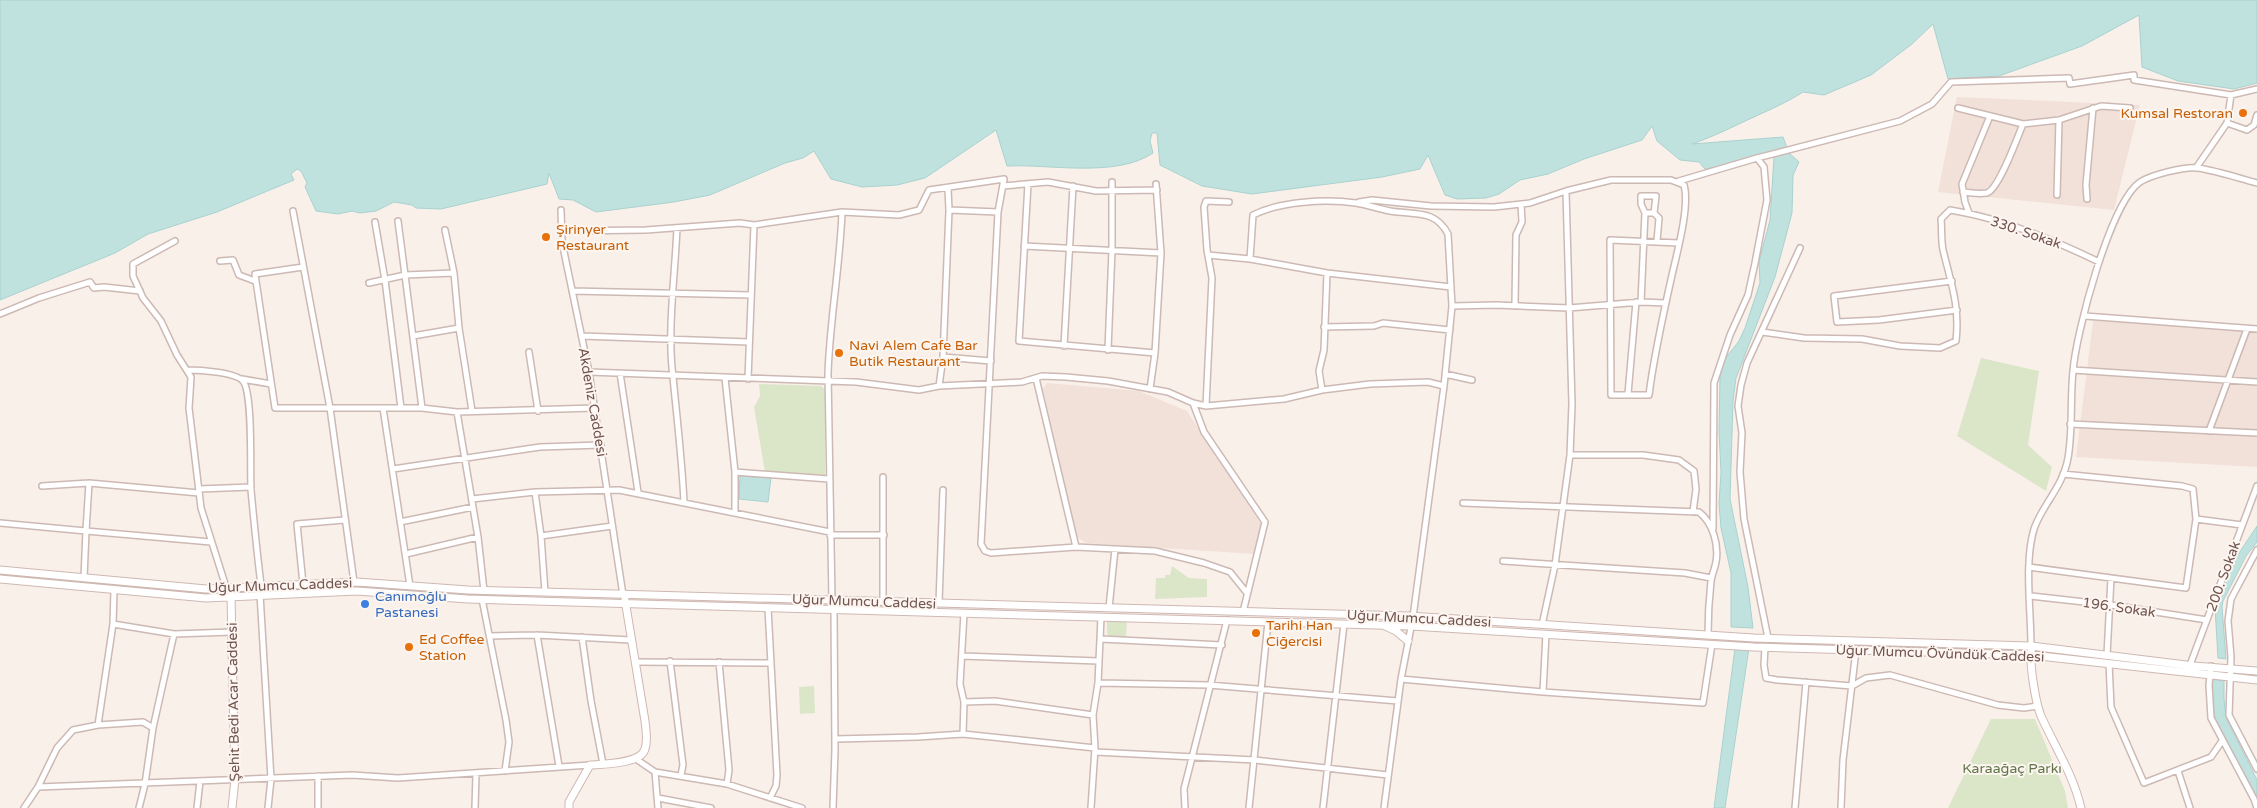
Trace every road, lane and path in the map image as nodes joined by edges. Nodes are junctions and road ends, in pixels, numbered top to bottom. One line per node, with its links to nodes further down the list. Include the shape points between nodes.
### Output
1 (2257, 89): 2 (street)
2 (2231, 95): 9 (street); 11 (street, via 2134,80 2134,75 2070,84 2069,78 1951,82 1932,104 1900,122)
3 (1958, 108): 7 (street)
4 (2093, 108): 5 (street); 8 (street); 24 (street, via 2086,185)
5 (2130, 108)
6 (2257, 115): 9 (street, via 2254,125 2248,130)
7 (1990, 116): 10 (street); 22 (street, via 1962,184)
8 (2059, 120): 10 (street); 23 (street)
9 (2227, 123): 12 (street)
10 (2023, 124): 22 (street, via 1991,190 1986,193)
11 (1757, 158): 13 (street); 157 (street, via 1764,167 1767,200 1755,263 1748,295 1714,383)
12 (2196, 168): 15 (street); 54 (street, via 2146,179 2131,190)
13 (1679, 181): 20 (street, via 1611,180); 45 (street, via 1687,194)
14 (1112, 182): 21 (street)
15 (2257, 183)
16 (1028, 184): 17 (street); 18 (street, via 1048,182); 46 (street)
17 (1003, 186): 19 (street, via 1004,179); 32 (street)
18 (1073, 186): 21 (street); 47 (street)
19 (948, 188): 29 (street); 31 (street, via 929,190 920,210 899,215)
20 (1566, 191): 27 (street); 73 (street)
21 (1112, 192): 49 (street); 50 (street, via 1156,187)
22 (1963, 192): 35 (street)
23 (2057, 195)
24 (2088, 199)
25 (1229, 202): 51 (street, via 1206,201 1204,206)
26 (1356, 203): 27 (street, via 1372,200 1431,206 1494,207); 52 (street, via 1280,205 1254,215); 63 (street, via 1436,218 1448,234)
27 (1521, 204): 72 (street, via 1522,222 1516,235)
28 (561, 210): 41 (street, Akdeniz Caddesi)
29 (949, 210): 32 (street); 91 (street)
30 (293, 211): 55 (street)
31 (842, 212): 38 (street); 105 (street, via 841,252 829,345)
32 (998, 212): 92 (street)
33 (1645, 213): 34 (street); 34 (street, via 1641,196 1656,196); 42 (street)
34 (1654, 213): 44 (street, via 1659,218)
35 (1969, 213): 54 (street, 330. Sokak, via 2043,237); 60 (street, 330. Sokak, via 1950,210 1941,218 1943,248)
36 (398, 221): 58 (street)
37 (376, 222): 59 (street)
38 (754, 225): 39 (street); 67 (street)
39 (677, 228): 41 (street); 66 (street)
40 (445, 230): 56 (street)
41 (562, 231): 65 (street, Akdeniz Caddesi)
42 (1643, 240): 44 (street); 68 (street); 70 (street, via 1610,240)
43 (175, 241): 64 (street, via 133,264 133,276)
44 (1657, 241): 45 (street)
45 (1679, 243): 69 (street)
46 (1024, 246): 47 (street); 87 (street, via 1019,341)
47 (1069, 248): 49 (street); 87 (street)
48 (1800, 248): 82 (street)
49 (1112, 250): 50 (street); 88 (street)
50 (1161, 253): 90 (street)
51 (1208, 255): 52 (street); 115 (street, via 1212,278)
52 (1250, 259): 57 (street)
53 (220, 261): 61 (street, via 232,260 239,275)
54 (2099, 262): 76 (street)
55 (303, 267): 61 (street, via 260,272 255,274); 116 (street)
56 (454, 273): 58 (street); 78 (street)
57 (1327, 273): 63 (street); 77 (street)
58 (405, 275): 59 (street); 83 (street)
59 (385, 280): 62 (street); 118 (street)
60 (1952, 280): 74 (street); 74 (street, via 1834,296 1837,322)
61 (255, 281): 107 (street)
62 (369, 283)
63 (1451, 287): 71 (street)
64 (140, 291): 75 (street, via 94,288 90,282); 93 (street, via 162,321 177,355)
65 (572, 291): 66 (street); 84 (street, Akdeniz Caddesi)
66 (674, 292): 67 (street); 85 (street)
67 (750, 295): 86 (street)
68 (1638, 302): 69 (street); 70 (street); 113 (street)
69 (1666, 303): 113 (street, via 1649,395)
70 (1609, 304): 73 (street); 113 (street, via 1611,395)
71 (1452, 306): 72 (street); 81 (street)
72 (1515, 306): 73 (street)
73 (1569, 308): 128 (street)
74 (1957, 310): 82 (street, via 1956,341 1940,348)
75 (0, 314)
76 (2085, 316): 79 (street); 94 (street)
77 (1324, 327): 81 (street, via 1383,323); 112 (street, via 1324,350 1319,371)
78 (459, 328): 83 (street); 121 (street)
79 (2248, 329): 80 (street); 104 (street)
80 (2257, 329)
81 (1450, 330): 97 (street)
82 (1762, 332): 221 (street, via 1745,370 1738,406 1742,433 1740,472 1744,519)
83 (413, 336): 119 (street)
84 (582, 336): 85 (street); 95 (street, Akdeniz Caddesi)
85 (672, 339): 86 (street); 98 (street)
86 (749, 342): 100 (street)
87 (1064, 346): 88 (street)
88 (1108, 350): 90 (street)
89 (529, 352): 122 (street)
90 (1155, 353): 111 (street)
91 (943, 358): 92 (street); 109 (street)
92 (991, 361): 108 (street)
93 (188, 370): 102 (street); 141 (street)
94 (2073, 370): 104 (street); 124 (street)
95 (589, 372): 96 (street); 120 (street, Akdeniz Caddesi)
96 (620, 373): 98 (street); 143 (street)
97 (1445, 374): 103 (street); 110 (street)
98 (672, 376): 99 (street); 145 (street, via 681,442)
99 (725, 378): 100 (street); 131 (street)
100 (748, 378): 105 (street)
101 (1036, 378): 108 (street); 111 (street, via 1066,377); 164 (street)
102 (242, 379): 107 (street); 138 (street, via 247,388)
103 (1472, 380)
104 (2229, 380): 106 (street); 125 (street)
105 (829, 382): 109 (street, via 881,384 919,390); 134 (street)
106 (2257, 382)
107 (271, 384): 116 (street, via 275,408)
108 (990, 384): 109 (street); 164 (street, via 982,547 991,554)
109 (939, 386)
110 (1444, 386): 112 (street, via 1428,382 1396,383); 203 (street)
111 (1150, 389): 114 (street, via 1168,392)
112 (1322, 390): 115 (street, via 1284,398)
113 (1628, 394)
114 (1193, 403): 115 (street); 184 (street, via 1204,432 1265,522)
115 (1206, 406)
116 (330, 408): 117 (street); 152 (street)
117 (383, 408): 118 (street); 130 (street)
118 (402, 408): 119 (street)
119 (422, 408): 123 (street)
120 (595, 408): 122 (street); 127 (street, Akdeniz Caddesi)
121 (472, 411): 122 (street); 123 (street)
122 (538, 411)
123 (457, 412): 129 (street)
124 (2070, 424): 125 (street); 132 (street, via 2068,459)
125 (2209, 430): 126 (street)
126 (2257, 433)
127 (601, 445): 129 (street, via 540,447); 139 (street, Akdeniz Caddesi)
128 (1570, 456): 148 (street); 149 (street, via 1643,455 1679,460 1694,471)
129 (465, 457): 130 (street); 144 (street)
130 (393, 469): 153 (street)
131 (736, 472): 134 (street); 150 (street)
132 (2063, 474): 151 (street, via 2193,488); 170 (street, via 2034,529)
133 (883, 477): 160 (street)
134 (829, 479): 159 (street)
135 (89, 483): 136 (street); 141 (street); 158 (street)
136 (42, 486)
137 (2257, 486): 155 (street, 200. Sokak)
138 (251, 487): 141 (street); 178 (street)
139 (607, 488): 142 (street); 143 (street); 156 (street, Akdeniz Caddesi)
140 (943, 490): 193 (street)
141 (199, 491): 163 (street)
142 (535, 492): 144 (street); 161 (street)
143 (638, 492): 145 (street)
144 (472, 499): 147 (street)
145 (684, 502): 150 (street)
146 (1463, 503): 148 (street)
147 (473, 507): 153 (street); 162 (street)
148 (1564, 507): 149 (street); 169 (street)
149 (1693, 512): 157 (street, via 1700,512)
150 (735, 513): 159 (street)
151 (2196, 519): 155 (street); 174 (street, via 2186,588)
152 (344, 520): 176 (street); 177 (street, via 297,524)
153 (400, 522): 167 (street)
154 (0, 523): 158 (street)
155 (2242, 525): 205 (street, 200. Sokak)
156 (612, 526): 161 (street); 186 (street, Akdeniz Caddesi)
157 (1712, 529): 173 (street, via 1716,561)
158 (86, 532): 163 (street); 172 (street)
159 (830, 534): 160 (street); 191 (street)
160 (884, 535): 192 (street)
161 (541, 536): 183 (street)
162 (478, 537): 167 (street); 182 (street)
163 (211, 542): 180 (street)
164 (1076, 547): 165 (street)
165 (1115, 549): 184 (street, via 1155,551 1204,563 1230,572); 197 (street)
166 (2257, 550): 242 (street, via 2231,599)
167 (406, 554): 179 (street)
168 (1502, 561): 169 (street)
169 (1555, 565): 173 (street, via 1685,573); 211 (street)
170 (2028, 567): 174 (street); 189 (street)
171 (0, 570): 172 (street, Uğur Mumcu Caddesi)
172 (84, 578): 180 (street, Uğur Mumcu Caddesi)
173 (1711, 578): 217 (street)
174 (2111, 578): 195 (street)
175 (0, 579): 181 (street, Uğur Mumcu Caddesi)
176 (354, 582): 177 (street, Uğur Mumcu Caddesi); 179 (street, Uğur Mumcu Caddesi)
177 (303, 584): 178 (street, Uğur Mumcu Caddesi)
178 (261, 585): 180 (street, Uğur Mumcu Caddesi)
179 (410, 586): 182 (street, Uğur Mumcu Caddesi); 187 (street)
180 (226, 587)
181 (114, 590): 188 (street, Uğur Mumcu Caddesi, via 206,598); 208 (street)
182 (484, 590): 183 (street, Uğur Mumcu Caddesi)
183 (544, 592): 186 (street, Uğur Mumcu Caddesi)
184 (1247, 593): 200 (street)
185 (260, 594): 187 (street, Uğur Mumcu Caddesi, via 357,591); 188 (street, Uğur Mumcu Caddesi); 281 (street)
186 (623, 594): 191 (street, Uğur Mumcu Caddesi); 194 (street)
187 (409, 595): 190 (street, Uğur Mumcu Caddesi)
188 (232, 596): 213 (street, Şehit Bedi Acar Caddesi)
189 (2030, 596): 195 (street, 196. Sokak); 227 (street)
190 (482, 600): 194 (street, Uğur Mumcu Caddesi); 218 (street)
191 (832, 600): 192 (street, Uğur Mumcu Caddesi)
192 (883, 602): 193 (street, Uğur Mumcu Caddesi)
193 (939, 603): 197 (street, Uğur Mumcu Caddesi)
194 (626, 604): 196 (street, Uğur Mumcu Caddesi); 223 (street)
195 (2111, 605): 205 (street, 196. Sokak); 232 (street)
196 (768, 608): 198 (street, Uğur Mumcu Caddesi); 238 (street)
197 (1109, 608): 199 (street, Uğur Mumcu Caddesi)
198 (834, 610): 201 (street, Uğur Mumcu Caddesi); 262 (street)
199 (1228, 612): 200 (street, Uğur Mumcu Caddesi); 204 (street)
200 (1243, 612): 203 (street, Uğur Mumcu Caddesi); 206 (street)
201 (964, 613): 202 (street, Uğur Mumcu Caddesi); 233 (street)
202 (1101, 617): 204 (street, Uğur Mumcu Caddesi); 222 (street)
203 (1413, 617): 211 (street, Uğur Mumcu Caddesi); 212 (street)
204 (1227, 620): 206 (street, Uğur Mumcu Caddesi); 226 (street)
205 (2207, 620): 240 (street, 200. Sokak)
206 (1243, 621): 207 (street, Uğur Mumcu Caddesi)
207 (1268, 622): 209 (street, Uğur Mumcu Caddesi); 252 (street)
208 (113, 624): 214 (street); 259 (street)
209 (1344, 624): 210 (street, Uğur Mumcu Caddesi); 254 (street)
210 (1382, 625): 212 (street, Uğur Mumcu Caddesi); 224 (street)
211 (1542, 625): 217 (street, Uğur Mumcu Caddesi)
212 (1411, 626): 215 (street, Uğur Mumcu Caddesi); 224 (street)
213 (232, 632): 214 (street); 280 (street, Şehit Bedi Acar Caddesi)
214 (174, 634): 260 (street)
215 (1546, 634): 225 (street, Uğur Mumcu Caddesi); 253 (street)
216 (538, 635): 218 (street); 219 (street); 270 (street)
217 (1708, 635): 220 (street, Uğur Mumcu Caddesi)
218 (490, 636): 273 (street, via 509,742)
219 (582, 638): 223 (street); 268 (street)
220 (1754, 638): 221 (street, Uğur Mumcu Övündük Caddesi)
221 (1768, 638): 227 (street, Uğur Mumcu Övündük Caddesi)
222 (1101, 639): 226 (street); 235 (street)
223 (631, 640): 236 (street)
224 (1408, 641): 246 (street)
225 (1712, 644): 228 (street, Uğur Mumcu Caddesi); 253 (street, via 1703,703)
226 (1222, 645): 250 (street)
227 (2031, 646): 231 (street); 232 (street, Uğur Mumcu Övündük Caddesi)
228 (1754, 647): 229 (street, Uğur Mumcu Övündük Caddesi)
229 (1765, 647): 230 (street, Uğur Mumcu Övündük Caddesi); 248 (street, via 1766,678)
230 (1856, 650): 231 (street, Uğur Mumcu Övündük Caddesi); 251 (street)
231 (2031, 655): 239 (street, Uğur Mumcu Övündük Caddesi); 257 (street)
232 (2107, 655): 240 (street, Uğur Mumcu Övündük Caddesi)
233 (962, 656): 235 (street); 256 (street, via 960,684)
234 (670, 661): 236 (street); 237 (street); 277 (street, via 683,764)
235 (1098, 661): 249 (street)
236 (635, 662): 266 (street, via 647,741 645,752)
237 (719, 662): 238 (street); 284 (street, via 729,770)
238 (771, 663): 287 (street, via 777,775)
239 (2109, 663): 244 (street, Uğur Mumcu Övündük Caddesi); 274 (street, via 2112,706 2144,783)
240 (2190, 665): 241 (street, Uğur Mumcu Övündük Caddesi)
241 (2213, 667): 242 (street, Uğur Mumcu Övündük Caddesi); 244 (street)
242 (2228, 668): 243 (street); 245 (street)
243 (2257, 671)
244 (2212, 675): 245 (street, Uğur Mumcu Övündük Caddesi); 263 (street, via 2211,718)
245 (2227, 677): 247 (street); 272 (street, via 2229,715)
246 (1401, 679): 253 (street); 255 (street)
247 (2257, 680)
248 (1806, 682): 251 (street); 306 (street)
249 (1098, 683): 250 (street); 258 (street)
250 (1209, 685): 252 (street); 265 (street)
251 (1852, 686): 257 (street, via 1866,678 1890,675 1998,705); 307 (street)
252 (1260, 689): 254 (street); 267 (street)
253 (1543, 692)
254 (1337, 696): 255 (street); 271 (street)
255 (1398, 701): 278 (street)
256 (964, 702): 258 (street, via 995,701); 261 (street)
257 (2038, 706): 308 (street, via 2076,789)
258 (1093, 715): 264 (street)
259 (98, 725): 260 (street, via 143,722); 285 (street, via 74,730 57,748)
260 (153, 728): 283 (street)
261 (962, 734): 262 (street); 264 (street)
262 (835, 739): 300 (street)
263 (2222, 741): 274 (street, via 2211,757); 310 (street)
264 (1095, 750): 265 (street); 301 (street)
265 (1194, 757): 267 (street); 302 (street, via 1184,789)
266 (636, 759): 268 (street); 275 (street)
267 (1254, 760): 271 (street); 303 (street)
268 (604, 764): 269 (street)
269 (590, 765): 270 (street); 296 (street, via 569,802)
270 (559, 766): 273 (street)
271 (1329, 768): 278 (street); 304 (street)
272 (2257, 769)
273 (504, 770): 276 (street)
274 (2178, 771): 309 (street)
275 (655, 772): 277 (street); 286 (street)
276 (476, 774): 279 (street, via 398,778); 295 (street)
277 (681, 775): 284 (street)
278 (1388, 775): 305 (street)
279 (318, 776): 281 (street); 294 (street)
280 (235, 779): 281 (street); 282 (street); 292 (street, Şehit Bedi Acar Caddesi)
281 (271, 779): 293 (street)
282 (200, 781): 283 (street); 291 (street)
283 (145, 784): 285 (street); 290 (street)
284 (727, 784): 287 (street)
285 (38, 787): 289 (street)
286 (658, 798): 288 (street); 297 (street)
287 (770, 798): 299 (street)
288 (702, 807): 298 (street)
289 (24, 808)
290 (139, 808)
291 (196, 808)
292 (232, 808)
293 (268, 808)
294 (318, 808)
295 (475, 808)
296 (569, 808)
297 (658, 808)
298 (711, 808)
299 (802, 808)
300 (833, 808)
301 (1091, 808)
302 (1184, 808)
303 (1249, 808)
304 (1323, 808)
305 (1384, 808)
306 (1795, 808)
307 (1841, 808)
308 (2081, 808)
309 (2190, 808)
310 (2257, 808)

